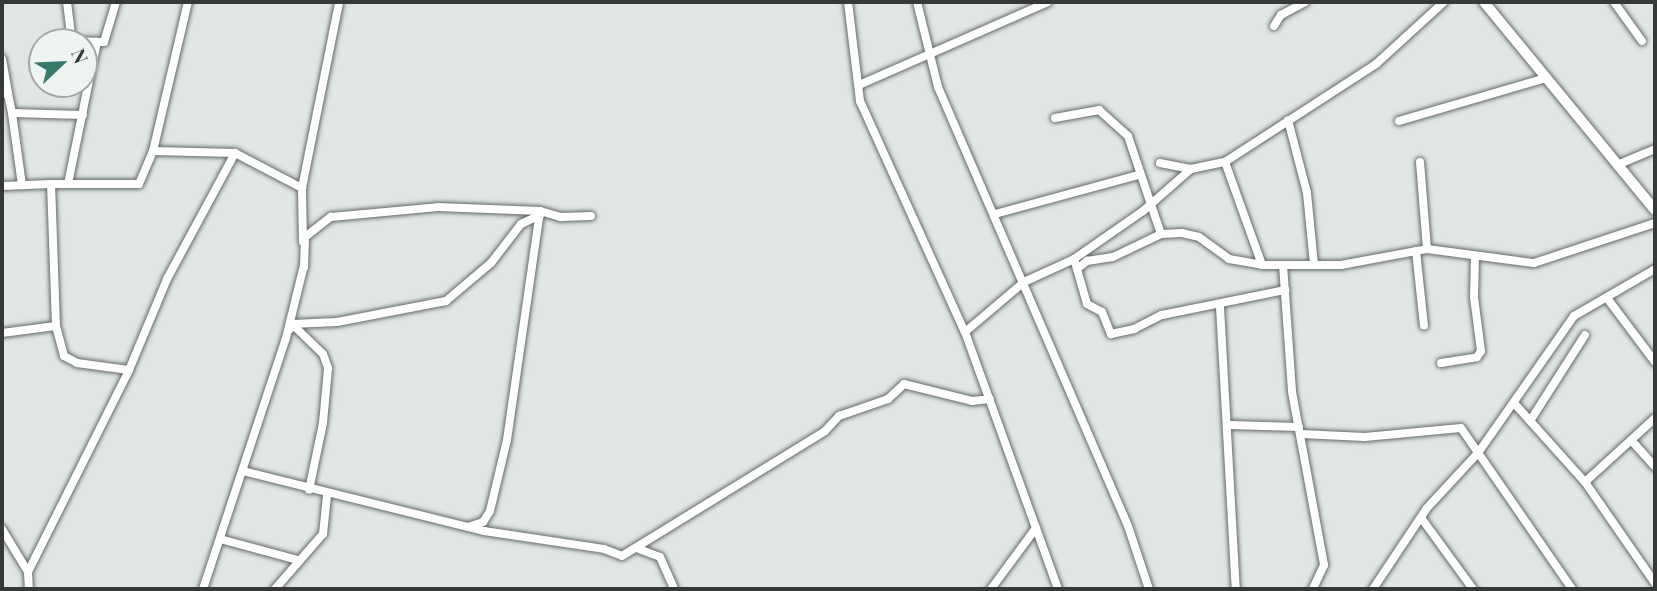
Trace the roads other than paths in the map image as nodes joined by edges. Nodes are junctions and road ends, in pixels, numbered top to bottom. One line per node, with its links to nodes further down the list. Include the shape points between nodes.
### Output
1 (66, 2): 13 (street)
2 (116, 2): 15 (street, via 104,42)
3 (188, 2): 28 (street)
4 (339, 2): 40 (street)
5 (849, 2): 19 (street)
6 (917, 2): 16 (street)
7 (1048, 2): 16 (street)
8 (1305, 2): 12 (street, via 1281,15)
9 (1444, 2): 25 (street, via 1376,64)
10 (1484, 2): 18 (street)
11 (1614, 2): 14 (street)
12 (1274, 26)
13 (70, 28)
14 (1643, 41)
15 (98, 43)
16 (927, 52): 19 (street); 44 (street)
17 (2, 59): 20 (street)
18 (1546, 78): 26 (street); 33 (street)
19 (859, 85): 65 (street, via 860,101)
20 (5, 94): 22 (street)
21 (86, 98): 23 (street)
22 (12, 113): 23 (street); 38 (street)
23 (83, 115): 37 (street)
24 (1055, 118): 35 (street, via 1092,110 1102,113 1130,139)
25 (1288, 120): 30 (street); 52 (street, via 1307,193)
26 (1399, 121)
27 (1655, 149): 33 (street)
28 (153, 151): 29 (street); 37 (street, via 139,184)
29 (235, 153): 40 (street); 71 (street, via 167,279)
30 (1226, 162): 34 (street); 53 (street)
31 (1420, 162): 48 (street)
32 (1160, 163): 34 (street)
33 (1617, 165): 42 (street)
34 (1191, 169): 41 (street)
35 (1139, 175): 41 (street); 44 (street, via 1066,191)
36 (51, 184): 37 (street); 38 (street); 63 (street)
37 (68, 184)
38 (22, 185): 39 (street)
39 (2, 186)
40 (302, 188): 55 (street)
41 (1147, 204): 47 (street); 51 (street)
42 (1655, 210)
43 (540, 213): 45 (street); 55 (street, via 438,206 331,217 305,237); 62 (street, via 521,224 491,263 446,301 337,322); 86 (street, via 507,440 490,511 482,522)
44 (995, 214): 58 (street)
45 (591, 216)
46 (1655, 223): 50 (street, via 1534,264)
47 (1161, 234): 53 (street, via 1193,235 1229,259); 56 (street, via 1113,257 1087,261)
48 (1427, 249): 49 (street); 50 (street)
49 (1416, 251): 52 (street, via 1366,262); 64 (street)
50 (1475, 256): 70 (street, via 1474,297 1481,351 1477,357)
51 (1074, 259): 56 (street); 58 (street)
52 (1314, 264): 54 (street)
53 (1262, 265): 54 (street)
54 (1283, 265): 59 (street)
55 (304, 267): 68 (street)
56 (1077, 269): 61 (street, via 1087,304 1102,312 1111,334 1162,315)
57 (1655, 269): 60 (street)
58 (1024, 282): 65 (street); 101 (street, via 1128,526)
59 (1285, 290): 61 (street); 77 (street, via 1292,392)
60 (1607, 298): 69 (street); 73 (street, via 1574,316)
61 (1220, 307): 76 (street)
62 (292, 324): 68 (street); 83 (street, via 323,354 328,368 323,423)
63 (56, 326): 66 (street); 71 (street, via 64,356 77,363)
64 (1424, 326)
65 (965, 332): 72 (street)
66 (2, 333)
67 (1585, 335): 75 (street)
68 (286, 338): 81 (street)
69 (1655, 362)
70 (1441, 363)
71 (129, 370): 92 (street)
72 (990, 399): 87 (street); 90 (street, via 972,401 904,384 888,399 839,416 825,431)
73 (1514, 403): 75 (street); 79 (street)
74 (1655, 418): 78 (street)
75 (1530, 421): 82 (street)
76 (1229, 425): 77 (street); 102 (street)
77 (1300, 431): 79 (street, via 1365,437 1461,428); 103 (street, via 1324,565)
78 (1630, 440): 80 (street); 82 (street)
79 (1478, 453): 85 (street); 106 (street)
80 (1655, 467)
81 (243, 471): 83 (street); 89 (street)
82 (1585, 482): 93 (street)
83 (309, 490): 84 (street)
84 (327, 495): 86 (street); 91 (street, via 323,534)
85 (1422, 519): 94 (street); 105 (street)
86 (468, 527): 90 (street, via 604,549 622,556)
87 (1036, 528): 99 (street); 100 (street)
88 (2, 529): 92 (street)
89 (219, 539): 91 (street); 96 (street)
90 (639, 549): 98 (street, via 660,557)
91 (298, 560): 97 (street)
92 (28, 572): 95 (street)
93 (1655, 583)
94 (1383, 586): 104 (street)
95 (29, 589)
96 (203, 589)
97 (275, 589)
98 (674, 589)
99 (991, 589)
100 (1058, 589)
101 (1149, 589)
102 (1236, 589)
103 (1313, 589)
104 (1373, 589)
105 (1473, 589)
106 (1572, 589)

